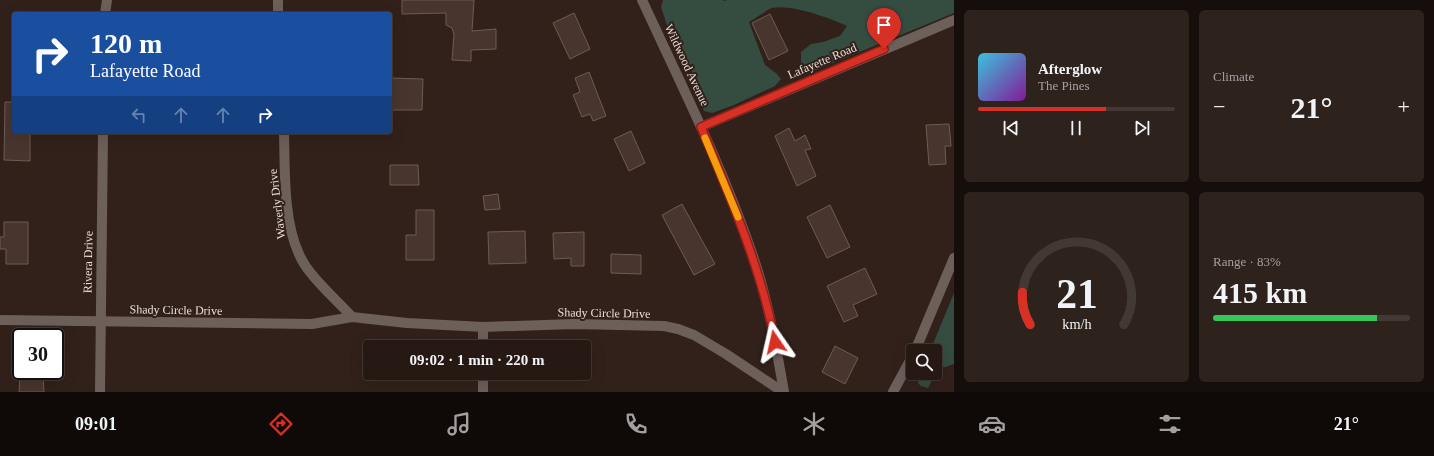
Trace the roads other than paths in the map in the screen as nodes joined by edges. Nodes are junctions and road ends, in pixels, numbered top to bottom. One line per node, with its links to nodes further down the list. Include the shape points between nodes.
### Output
1 (107, 0): 4 (street)
2 (278, 0): 5 (street)
3 (642, 0): 7 (street, Wildwood Avenue)
4 (105, 12)
5 (278, 12)
6 (954, 20): 7 (street, Lafayette Road)
7 (701, 127): 21 (street, Wildwood Avenue, via 753,257 770,316)
8 (102, 134): 13 (street, Rivera Drive)
9 (284, 134): 11 (street, Waverly Drive, via 286,194 291,232 299,254 312,274)
10 (954, 258): 16 (street)
11 (352, 317): 13 (street, Shady Circle Drive, via 312,324); 14 (street, Shady Circle Drive)
12 (0, 320): 13 (street, Shady Circle Drive)
13 (100, 322): 19 (street, Rivera Drive)
14 (484, 327): 15 (street); 21 (street, Shady Circle Drive, via 574,324 664,326 678,329 694,335 726,354)
15 (484, 340)
16 (918, 344)
17 (906, 368): 22 (street)
18 (484, 380): 20 (street)
19 (100, 392)
20 (484, 392)
21 (783, 392)
22 (893, 392)

